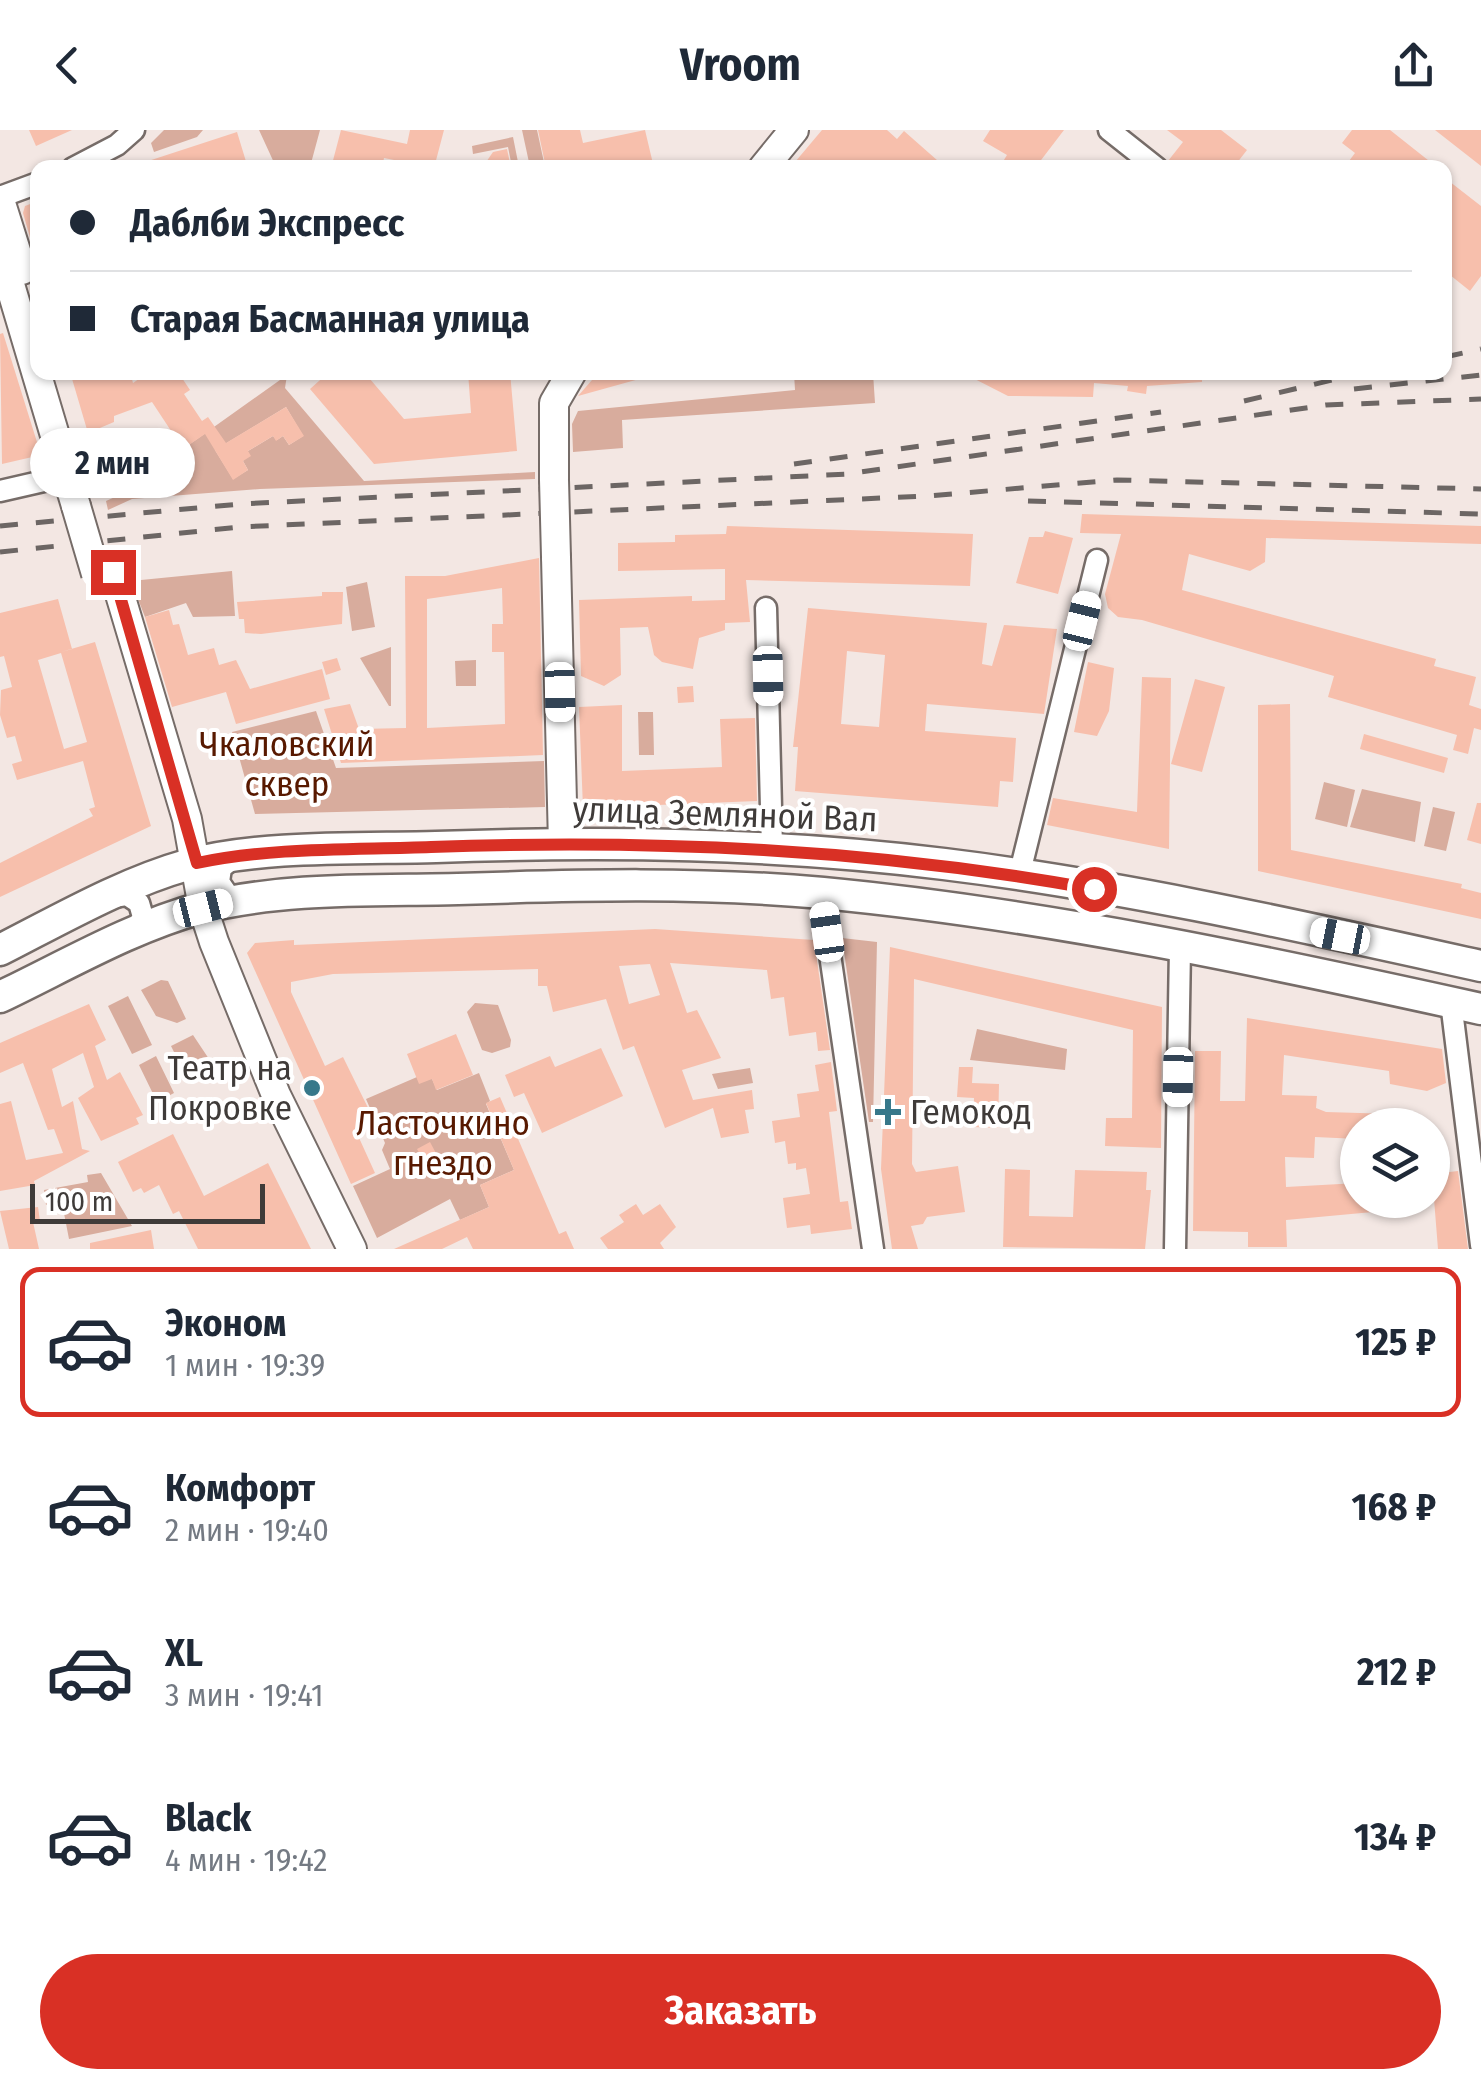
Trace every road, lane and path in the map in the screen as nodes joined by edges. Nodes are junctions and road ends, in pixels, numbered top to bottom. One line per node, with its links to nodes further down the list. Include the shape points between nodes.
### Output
1 (134, 130): 4 (street)
2 (794, 130): 5 (main road)
3 (1109, 130): 6 (street)
4 (88, 160)
5 (770, 160)
6 (1147, 160)
7 (30, 186): 8 (street)
8 (0, 198): 10 (main road)
9 (0, 251): 11 (main road)
10 (30, 295)
11 (30, 340)
12 (43, 380): 15 (main road)
13 (56, 380): 15 (main road)
14 (567, 380): 19 (main road, bridge, via 554,403)
15 (75, 474): 16 (street); 22 (main road, bridge)
16 (0, 491)
17 (1098, 560): 23 (street)
18 (766, 608): 20 (street)
19 (563, 844): 20 (main road, улица Земляной Вал); 21 (main road, улица Земляной Вал)
20 (772, 848): 23 (main road, улица Земляной Вал)
21 (237, 857): 22 (main road, улица Земляной Вал); 26 (street, via 221,868 219,882 230,898)
22 (192, 864): 25 (main road, улица Земляной Вал); 27 (main road)
23 (1019, 876): 31 (main road, улица Земляной Вал)
24 (821, 893): 26 (main road, улица Земляной Вал, via 585,885); 29 (main road, улица Земляной Вал); 36 (street)
25 (112, 897): 28 (street, via 127,895 139,903 141,924); 30 (main road, улица Земляной Вал)
26 (244, 900): 27 (main road, улица Земляной Вал)
27 (203, 908): 28 (main road, улица Земляной Вал); 35 (main road, via 276,1095)
28 (131, 935): 32 (main road, улица Земляной Вал)
29 (1180, 948): 33 (main road, улица Земляной Вал); 37 (street)
30 (0, 950)
31 (1481, 966)
32 (0, 997)
33 (1466, 1006): 34 (street)
34 (1481, 1245)
35 (352, 1249)
36 (873, 1249)
37 (1175, 1249)

